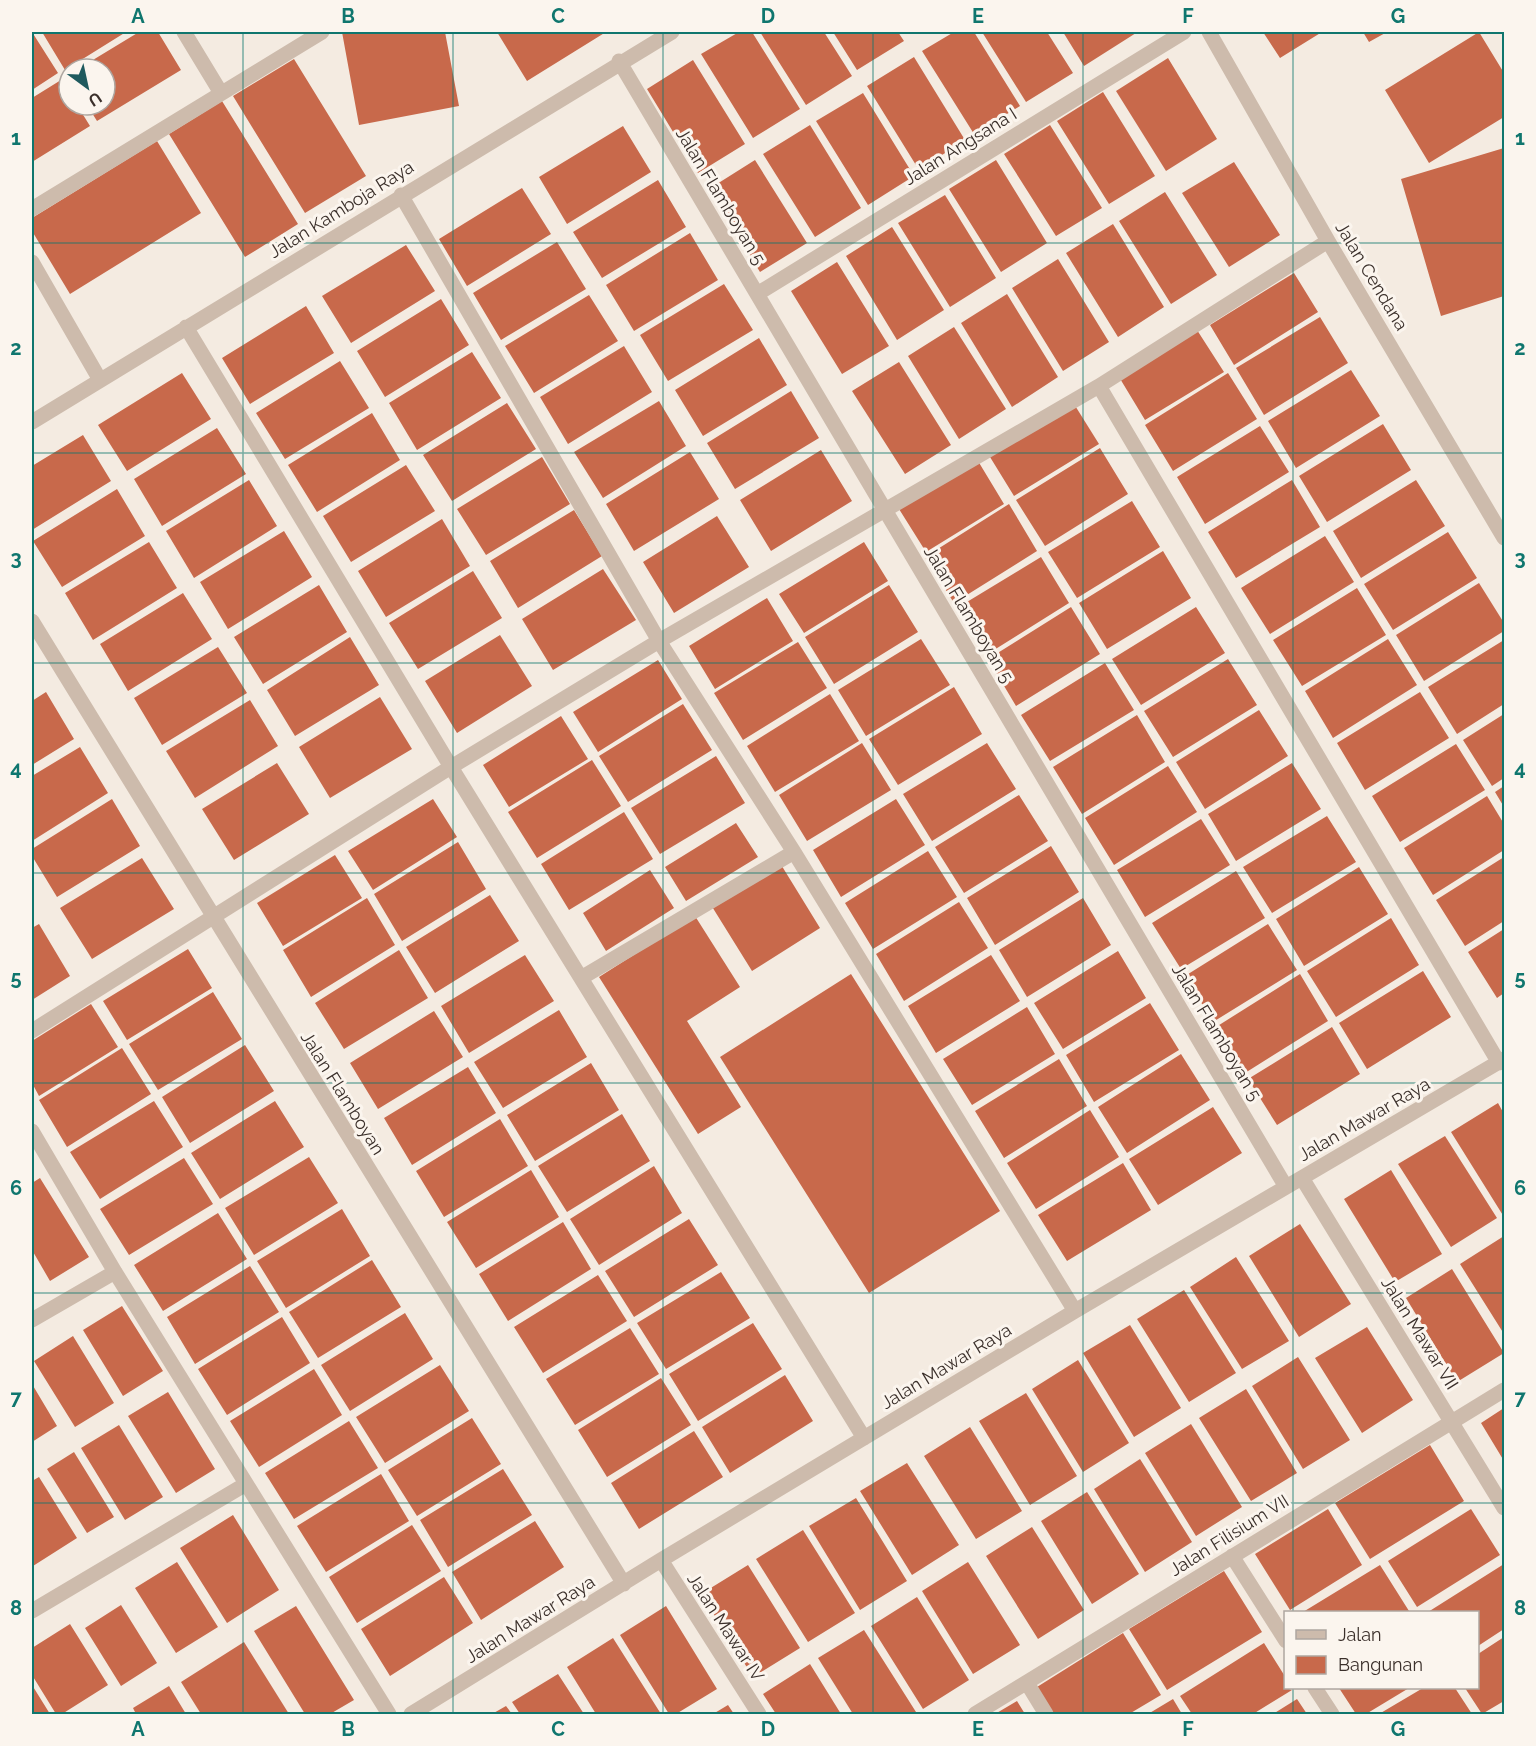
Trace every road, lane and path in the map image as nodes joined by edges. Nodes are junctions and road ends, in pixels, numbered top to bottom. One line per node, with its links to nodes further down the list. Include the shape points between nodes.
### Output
1 (184, 32): 7 (street)
2 (322, 32): 7 (street)
3 (672, 32): 6 (street, Jalan Kamboja Raya)
4 (1184, 32): 12 (street, Jalan Angsana I)
5 (1209, 32): 10 (street, Jalan Cendana)
6 (619, 61): 8 (street, Jalan Kamboja Raya); 12 (street, Jalan Flamboyan 5)
7 (221, 93): 9 (street)
8 (401, 195): 13 (street, Jalan Kamboja Raya); 20 (street)
9 (32, 209)
10 (1328, 241): 15 (street); 18 (street, Jalan Cendana)
11 (32, 262): 14 (street)
12 (757, 294): 17 (street, Jalan Flamboyan 5)
13 (186, 327): 14 (street, Jalan Kamboja Raya); 21 (street)
14 (100, 380): 16 (street, Jalan Kamboja Raya)
15 (1100, 386): 17 (street); 26 (street)
16 (32, 422)
17 (884, 510): 20 (street); 29 (street, Jalan Flamboyan 5)
18 (1504, 538)
19 (32, 621): 23 (street, Jalan Flamboyan)
20 (659, 641): 21 (street); 22 (street)
21 (451, 767): 23 (street); 24 (street)
22 (794, 852): 24 (street); 31 (street)
23 (213, 920): 25 (street); 40 (street, Jalan Flamboyan)
24 (581, 978): 35 (street)
25 (32, 1031)
26 (1502, 1061): 28 (street, Jalan Mawar Raya)
27 (32, 1131): 30 (street)
28 (1302, 1178): 29 (street, Jalan Mawar Raya); 34 (street, Jalan Mawar VII)
29 (1286, 1187): 31 (street, Jalan Mawar Raya)
30 (115, 1272): 32 (street); 36 (street)
31 (1076, 1311): 35 (street, Jalan Mawar Raya)
32 (32, 1320)
33 (1504, 1390): 34 (street, Jalan Filisium VII)
34 (1452, 1422): 37 (street, Jalan Mawar VII); 38 (street, Jalan Filisium VII)
35 (864, 1438): 39 (street, Jalan Mawar Raya)
36 (246, 1484): 41 (street); 45 (street)
37 (1504, 1508)
38 (1232, 1556): 42 (street); 43 (street, Jalan Filisium VII)
39 (661, 1560): 40 (street, Jalan Mawar Raya); 47 (street, Jalan Mawar IV)
40 (624, 1584): 46 (street, Jalan Mawar Raya)
41 (32, 1611)
42 (1284, 1638)
43 (1027, 1683): 48 (street, Jalan Filisium VII); 49 (street)
44 (1316, 1689): 50 (street)
45 (389, 1714)
46 (411, 1714)
47 (759, 1714)
48 (975, 1714)
49 (1046, 1714)
50 (1332, 1714)

